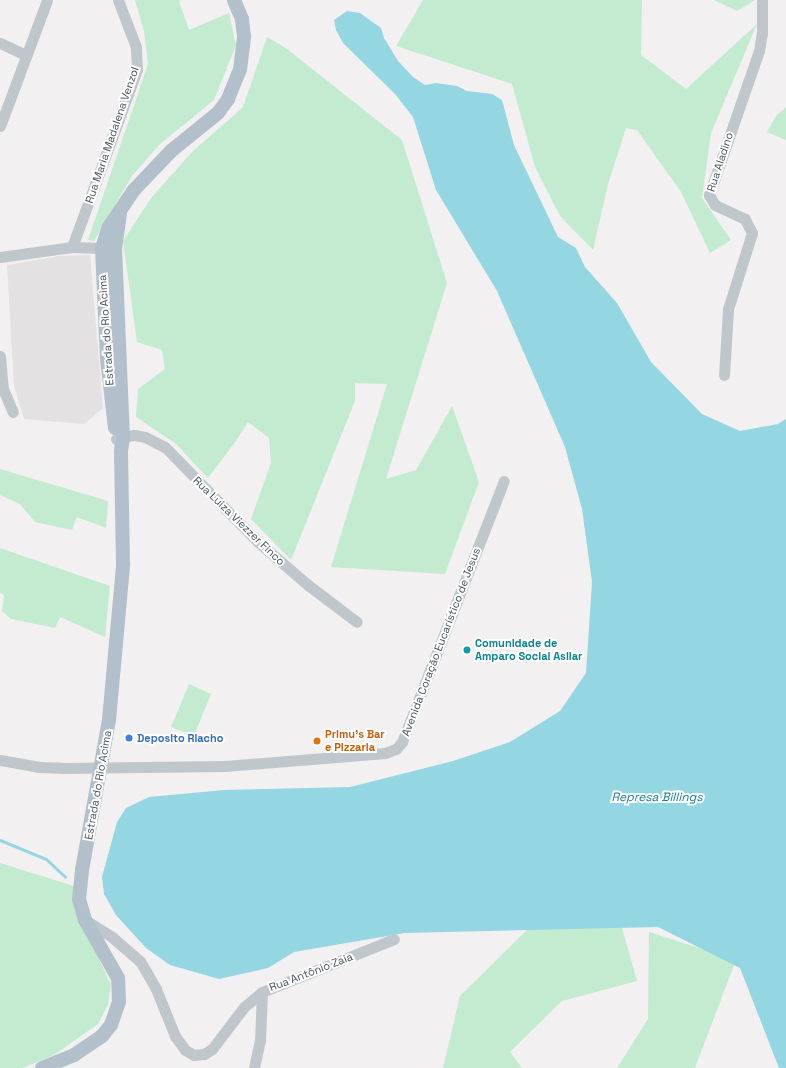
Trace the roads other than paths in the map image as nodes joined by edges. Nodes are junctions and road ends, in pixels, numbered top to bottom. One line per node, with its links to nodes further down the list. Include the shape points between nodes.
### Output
1 (46, 0): 6 (street)
2 (118, 0): 8 (street, Rua Maria Madalena Venzol, via 136,47 137,69)
3 (234, 0): 9 (main road, Estrada do Rio Acima, via 242,19 244,36 240,70 228,99 218,113 150,171 120,213)
4 (762, 0): 12 (street, Rua Aladino, via 759,51 709,195 715,205 745,219 752,233 728,309)
5 (0, 43): 6 (street)
6 (26, 55): 7 (street)
7 (0, 126)
8 (72, 247): 9 (street); 10 (street)
9 (109, 248): 14 (main road, Estrada do Rio Acima)
10 (0, 257)
11 (0, 356): 13 (street, via 3,389)
12 (724, 375)
13 (12, 412)
14 (120, 442): 16 (street, Rua Luiza Viezzer Finco, via 145,437 165,447 258,542 308,585); 18 (main road, Estrada do Rio Acima, via 123,565 109,720)
15 (504, 481): 18 (street, Avenida Coração Eucarístico de Jesus, via 402,742 396,749 385,753 225,766)
16 (358, 622)
17 (0, 760): 18 (street, via 38,767)
18 (101, 767): 19 (main road, Estrada do Rio Acima, via 82,870 79,899)
19 (85, 920): 21 (street, Rua Antônio Zaia, via 112,937 140,962 156,988 177,1039 185,1050 194,1055 204,1054 212,1049 244,1007); 22 (main road, Estrada do Rio Acima, via 118,978 116,1014 102,1036 89,1046)
20 (394, 940): 21 (street, Rua Antônio Zaia)
21 (262, 992): 23 (street, via 260,1040)
22 (42, 1068)
23 (254, 1068)

